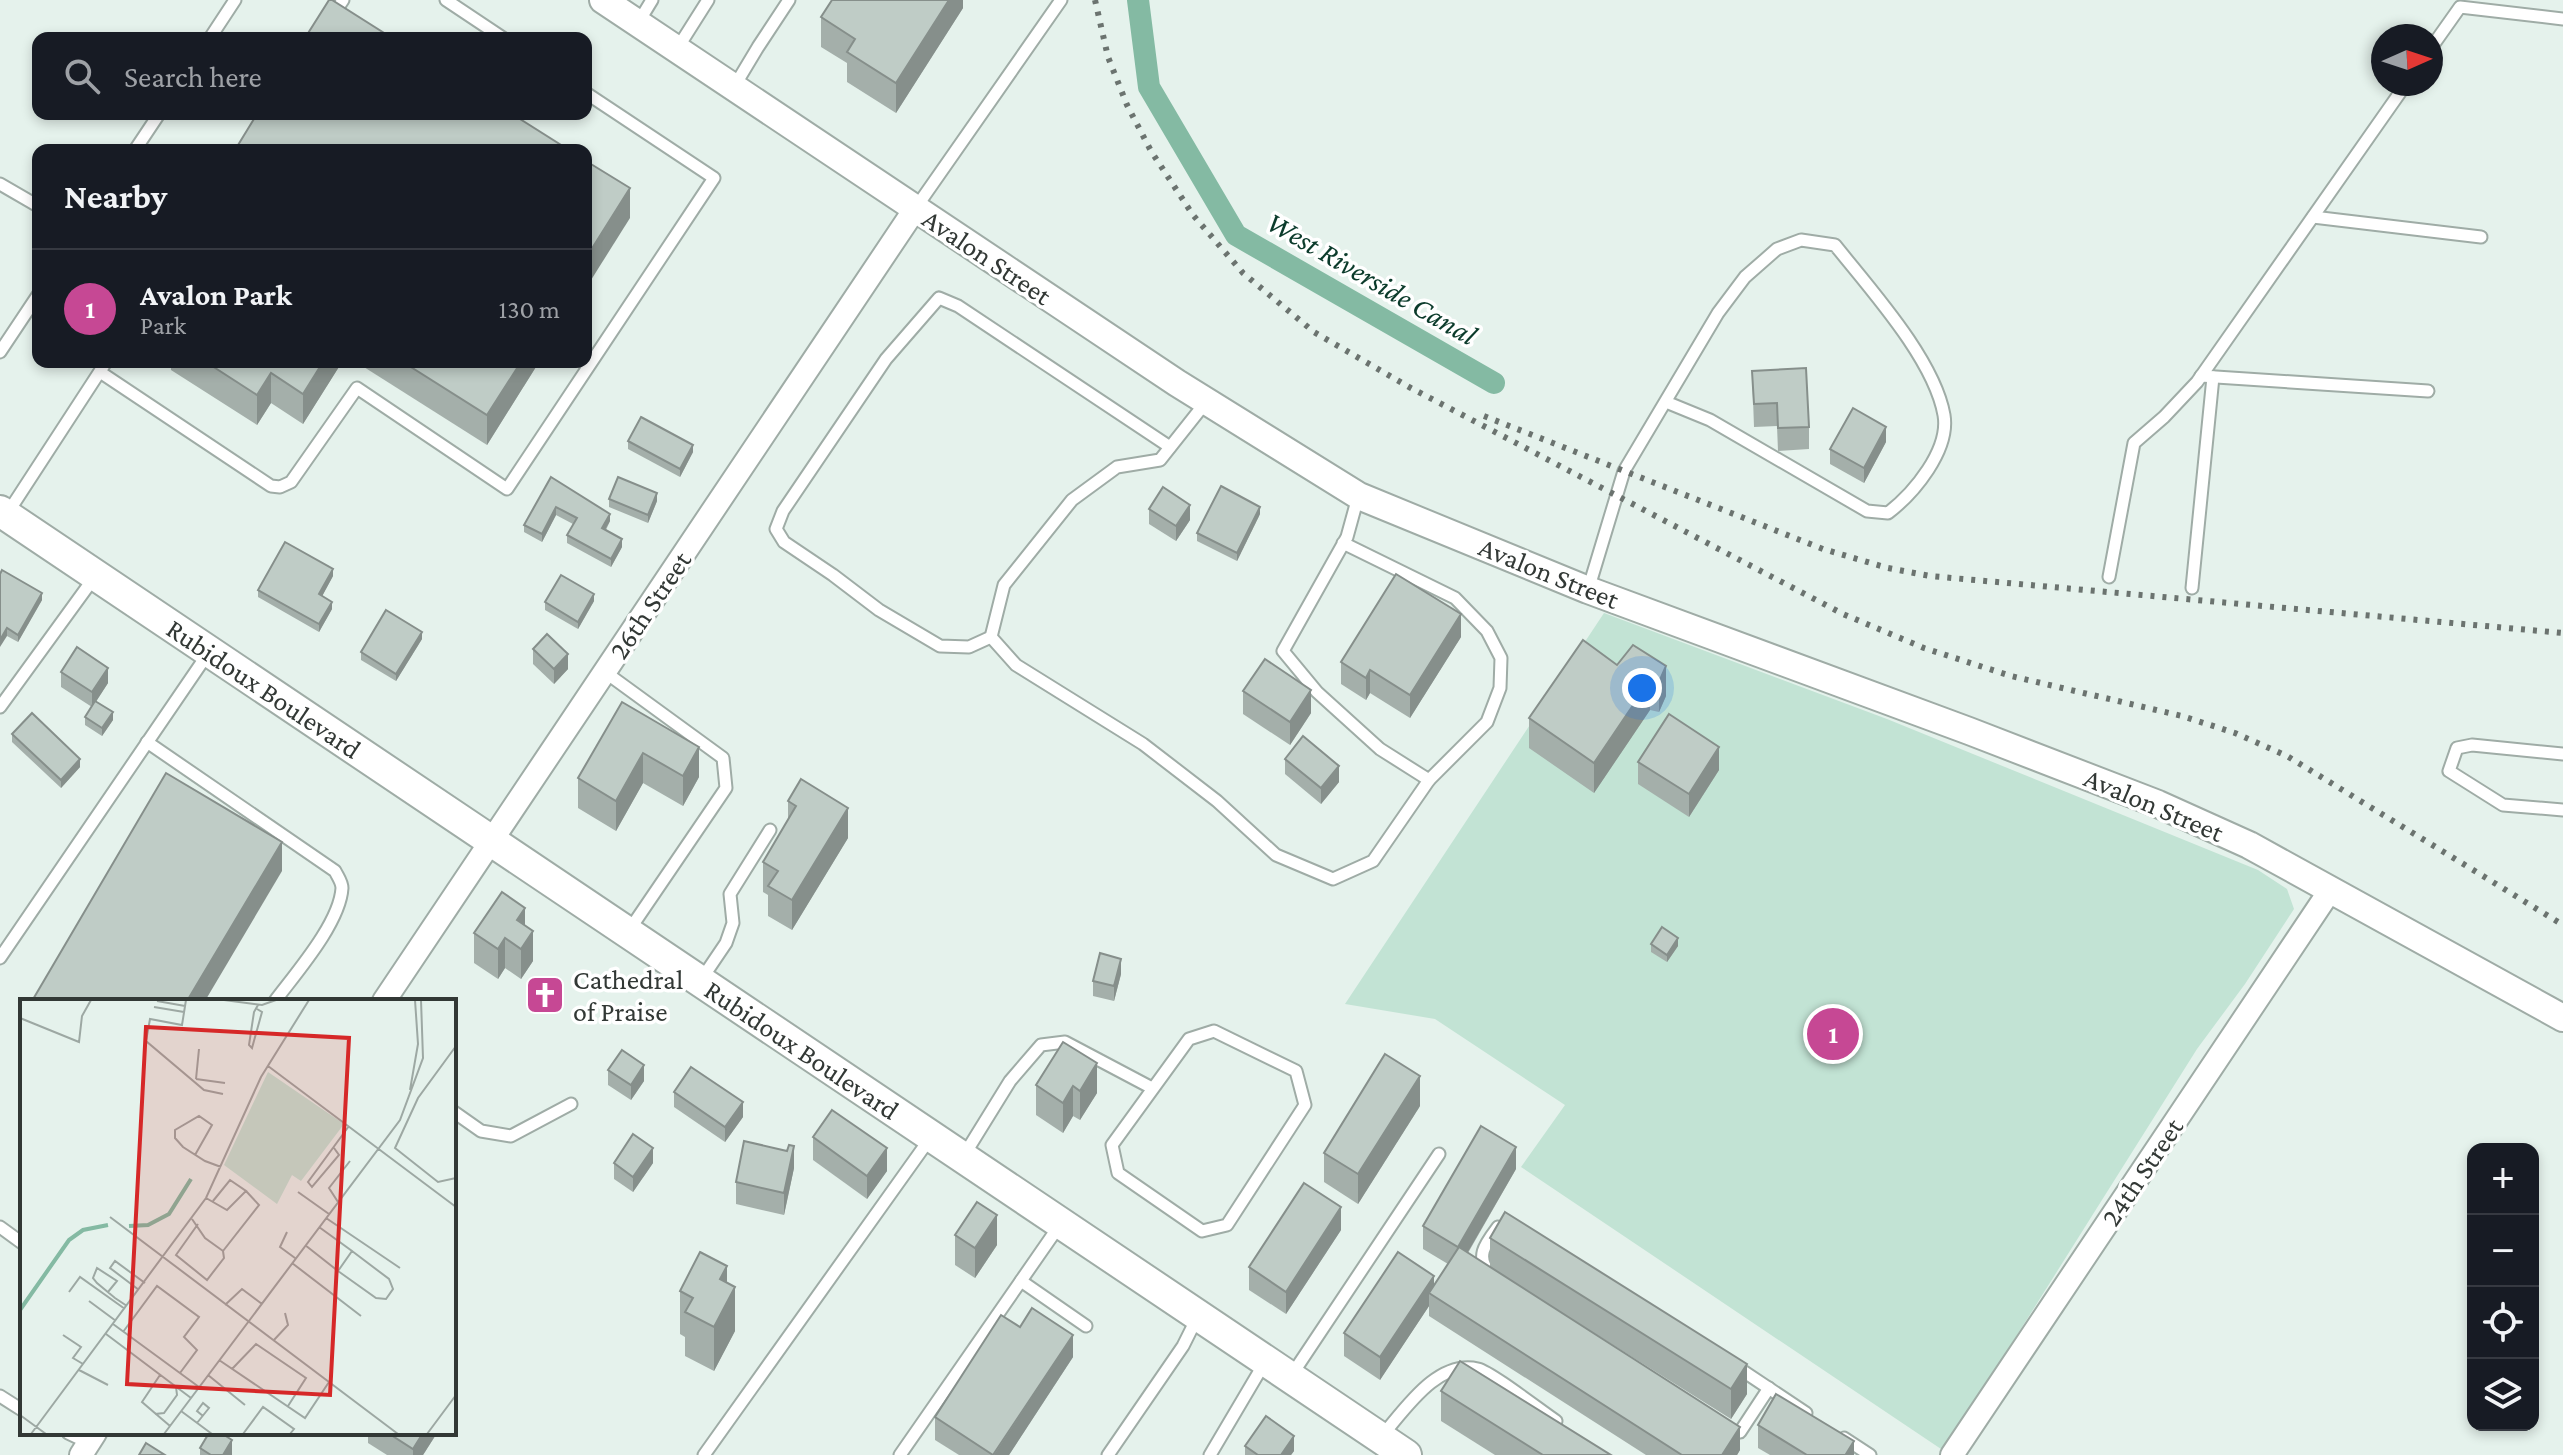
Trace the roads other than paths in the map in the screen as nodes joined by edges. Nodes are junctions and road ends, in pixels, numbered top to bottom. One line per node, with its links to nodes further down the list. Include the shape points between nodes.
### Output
1 (235, 0): 12 (lane)
2 (343, 0): 13 (lane)
3 (446, 0): 14 (lane)
4 (603, 0): 10 (street, Avalon Street)
5 (652, 0): 10 (lane)
6 (708, 0): 15 (lane)
7 (789, 0): 16 (lane)
8 (1061, 0): 23 (lane)
9 (2563, 19): 11 (lane, via 2460,7)
10 (638, 24): 15 (street, Avalon Street)
11 (2443, 31)
12 (214, 32)
13 (322, 32)
14 (494, 32)
15 (677, 49): 16 (street, Avalon Street)
16 (734, 88): 23 (street, Avalon Street)
17 (2398, 96): 24 (lane)
18 (592, 97): 28 (lane, via 714,178)
19 (155, 120): 20 (lane)
20 (139, 144)
21 (0, 184): 22 (lane)
22 (32, 203)
23 (915, 209): 34 (street, Avalon Street); 46 (street, 26th Street)
24 (2313, 217): 25 (lane); 32 (lane)
25 (2481, 237)
26 (32, 304): 27 (lane)
27 (1, 350)
28 (592, 361)
29 (102, 368): 38 (lane)
30 (104, 368): 31 (lane, via 271,486 291,482 357,388 507,489)
31 (588, 368)
32 (2207, 376): 33 (lane); 41 (lane, via 2134,443); 42 (lane)
33 (2428, 391)
34 (1206, 401): 36 (lane); 37 (street, Avalon Street)
35 (1666, 402): 35 (lane, via 1710,420 1867,511 1888,513 1904,501 1940,452 1945,417 1931,376 1835,245 1801,240 1777,249 1745,277); 43 (lane, via 1624,471)
36 (1170, 447): 44 (lane, via 1160,460 1117,467 1072,500 1004,585); 44 (lane, via 939,298 886,359 776,529 784,542 879,610 940,646 969,647)
37 (1359, 496): 39 (lane); 43 (street, Avalon Street)
38 (3, 513): 40 (main road, Rubidoux Boulevard)
39 (1343, 543): 50 (lane, via 1283,651 1317,692 1380,749); 50 (lane, via 1455,598 1487,631 1501,658 1500,688 1487,722)
40 (96, 575): 45 (main road, Rubidoux Boulevard); 47 (lane)
41 (2109, 577)
42 (2192, 588)
43 (1588, 590): 54 (street, Avalon Street, via 2158,804)
44 (991, 637): 50 (lane, via 1016,665 1143,744 1276,855 1333,879 1373,861)
45 (210, 651): 48 (lane); 53 (main road, Rubidoux Boulevard)
46 (605, 672): 53 (street, 26th Street); 55 (lane, via 723,758 726,788)
47 (0, 707)
48 (147, 742): 56 (lane); 58 (lane, via 335,871 342,884 337,910)
49 (2563, 754): 51 (lane, via 2472,745 2457,748 2449,771 2503,805)
50 (1429, 780)
51 (2563, 810)
52 (770, 830): 57 (lane, via 730,894 733,923)
53 (492, 840): 55 (main road, Rubidoux Boulevard); 59 (street, 26th Street)
54 (2331, 889): 60 (street, Avalon Street); 91 (street, 24th Street)
55 (628, 932): 57 (main road, Rubidoux Boulevard)
56 (0, 958)
57 (701, 981): 64 (main road, Rubidoux Boulevard)
58 (277, 999)
59 (385, 999)
60 (2563, 1018)
61 (1152, 1088): 61 (lane, via 1189,1039 1214,1031 1296,1071 1305,1105 1227,1225 1202,1231 1118,1173 1112,1145); 66 (lane, via 1065,1042 1041,1045 1010,1081)
62 (571, 1104): 63 (lane, via 511,1136 481,1131)
63 (456, 1113)
64 (932, 1136): 66 (main road, Rubidoux Boulevard); 85 (lane)
65 (1439, 1154): 76 (lane)
66 (963, 1157): 68 (main road, Rubidoux Boulevard)
67 (1509, 1221): 71 (lane, via 1500,1224 1484,1246 1482,1258)
68 (1061, 1223): 72 (lane); 73 (main road, Rubidoux Boulevard)
69 (0, 1227): 70 (lane)
70 (20, 1242)
71 (1497, 1279)
72 (1021, 1281): 74 (lane); 86 (lane)
73 (1199, 1315): 76 (main road, Rubidoux Boulevard); 87 (lane)
74 (1086, 1326)
75 (1729, 1362): 77 (lane)
76 (1278, 1369): 84 (main road, Rubidoux Boulevard); 88 (lane)
77 (1769, 1388): 80 (lane); 83 (lane, via 1740,1432)
78 (0, 1396): 79 (lane)
79 (20, 1409)
80 (1817, 1420)
81 (1829, 1428): 90 (lane)
82 (1567, 1429): 84 (lane, via 1480,1369 1463,1368 1428,1385)
83 (1722, 1432)
84 (1381, 1438): 89 (main road, Rubidoux Boulevard)
85 (704, 1455)
86 (900, 1455)
87 (1108, 1455)
88 (1210, 1455)
89 (1406, 1455)
90 (1870, 1455)
91 (1952, 1455)

